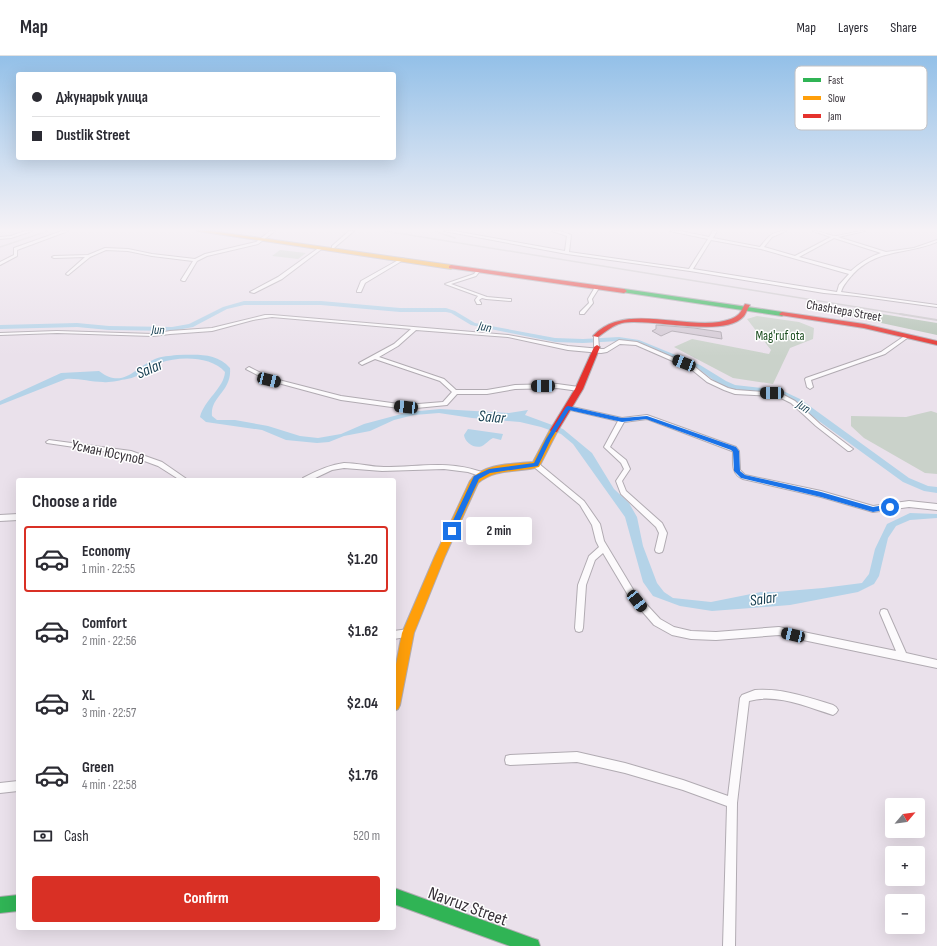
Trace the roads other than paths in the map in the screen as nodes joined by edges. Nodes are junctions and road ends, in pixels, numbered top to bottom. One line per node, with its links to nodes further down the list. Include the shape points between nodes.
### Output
1 (852, 272): 13 (street, via 840,287)
2 (188, 273): 9 (street)
3 (287, 273): 12 (street)
4 (379, 273): 11 (street, via 363,282)
5 (477, 273): 14 (street, via 447,284)
6 (489, 273): 10 (main road, Chashtepa Street)
7 (508, 273): 15 (main road, Chashtepa Street)
8 (705, 273): 13 (street)
9 (183, 280)
10 (597, 288): 15 (main road, Chashtepa Street); 20 (street, via 590,299 591,303)
11 (359, 291)
12 (252, 292)
13 (839, 293): 18 (street)
14 (481, 296): 16 (street); 17 (street, via 477,300)
15 (689, 299): 19 (main road, Chashtepa Street)
16 (509, 300)
17 (479, 303)
18 (937, 306)
19 (747, 307): 23 (main road, via 741,317 719,326 630,320 610,326); 24 (main road, Chashtepa Street); 25 (main road, Chashtepa Street, via 862,322)
20 (582, 313)
21 (414, 329): 22 (street, via 272,316 192,333); 27 (street, via 508,336 568,348); 28 (street, via 405,339)
22 (0, 334)
23 (596, 336): 27 (street)
24 (908, 336): 26 (main road, Chashtepa Street); 31 (street, via 883,353 808,379)
25 (937, 339)
26 (937, 343)
27 (596, 349): 32 (main road); 37 (street, via 605,351 619,342 637,344 694,368 726,390 778,394 793,402)
28 (375, 357): 29 (street); 33 (street, via 442,380)
29 (362, 363)
30 (249, 369): 33 (street, via 269,380 367,403 406,407 445,404)
31 (810, 387)
32 (579, 389): 33 (street, via 557,386 515,387 487,392); 34 (main road)
33 (455, 392)
34 (568, 408): 35 (street); 38 (main road, via 548,439)
35 (622, 420): 42 (street, via 647,417 734,449 737,471 743,476 873,509 909,504); 46 (street, via 607,447 624,462 627,469 619,481 623,492 659,525 663,532)
36 (49, 442): 40 (street, Усман Юсупов, via 129,454 160,464)
37 (850, 449)
38 (536, 465): 39 (main road); 45 (street, via 582,503 596,524)
39 (480, 474): 41 (street, via 470,470 440,467 383,469 341,466 332,467); 49 (main road, via 474,481 440,556)
40 (182, 478)
41 (309, 478)
42 (937, 508)
43 (16, 517): 44 (street)
44 (0, 518)
45 (604, 548): 48 (street, via 592,558 582,585); 51 (street, via 643,609 672,631 716,636 779,631)
46 (659, 550)
47 (884, 613): 51 (street)
48 (579, 628)
49 (408, 633): 50 (street); 53 (main road)
50 (396, 635)
51 (903, 658): 52 (street)
52 (937, 664)
53 (396, 695)
54 (833, 710): 58 (street, via 778,695 751,695 745,698)
55 (510, 760): 58 (street, via 577,757 683,785)
56 (16, 786): 57 (street)
57 (0, 788)
58 (732, 803): 63 (street)
59 (396, 897): 62 (main road, Navruz Street)
60 (16, 903): 61 (main road)
61 (0, 906)
62 (532, 946)
63 (729, 946)

